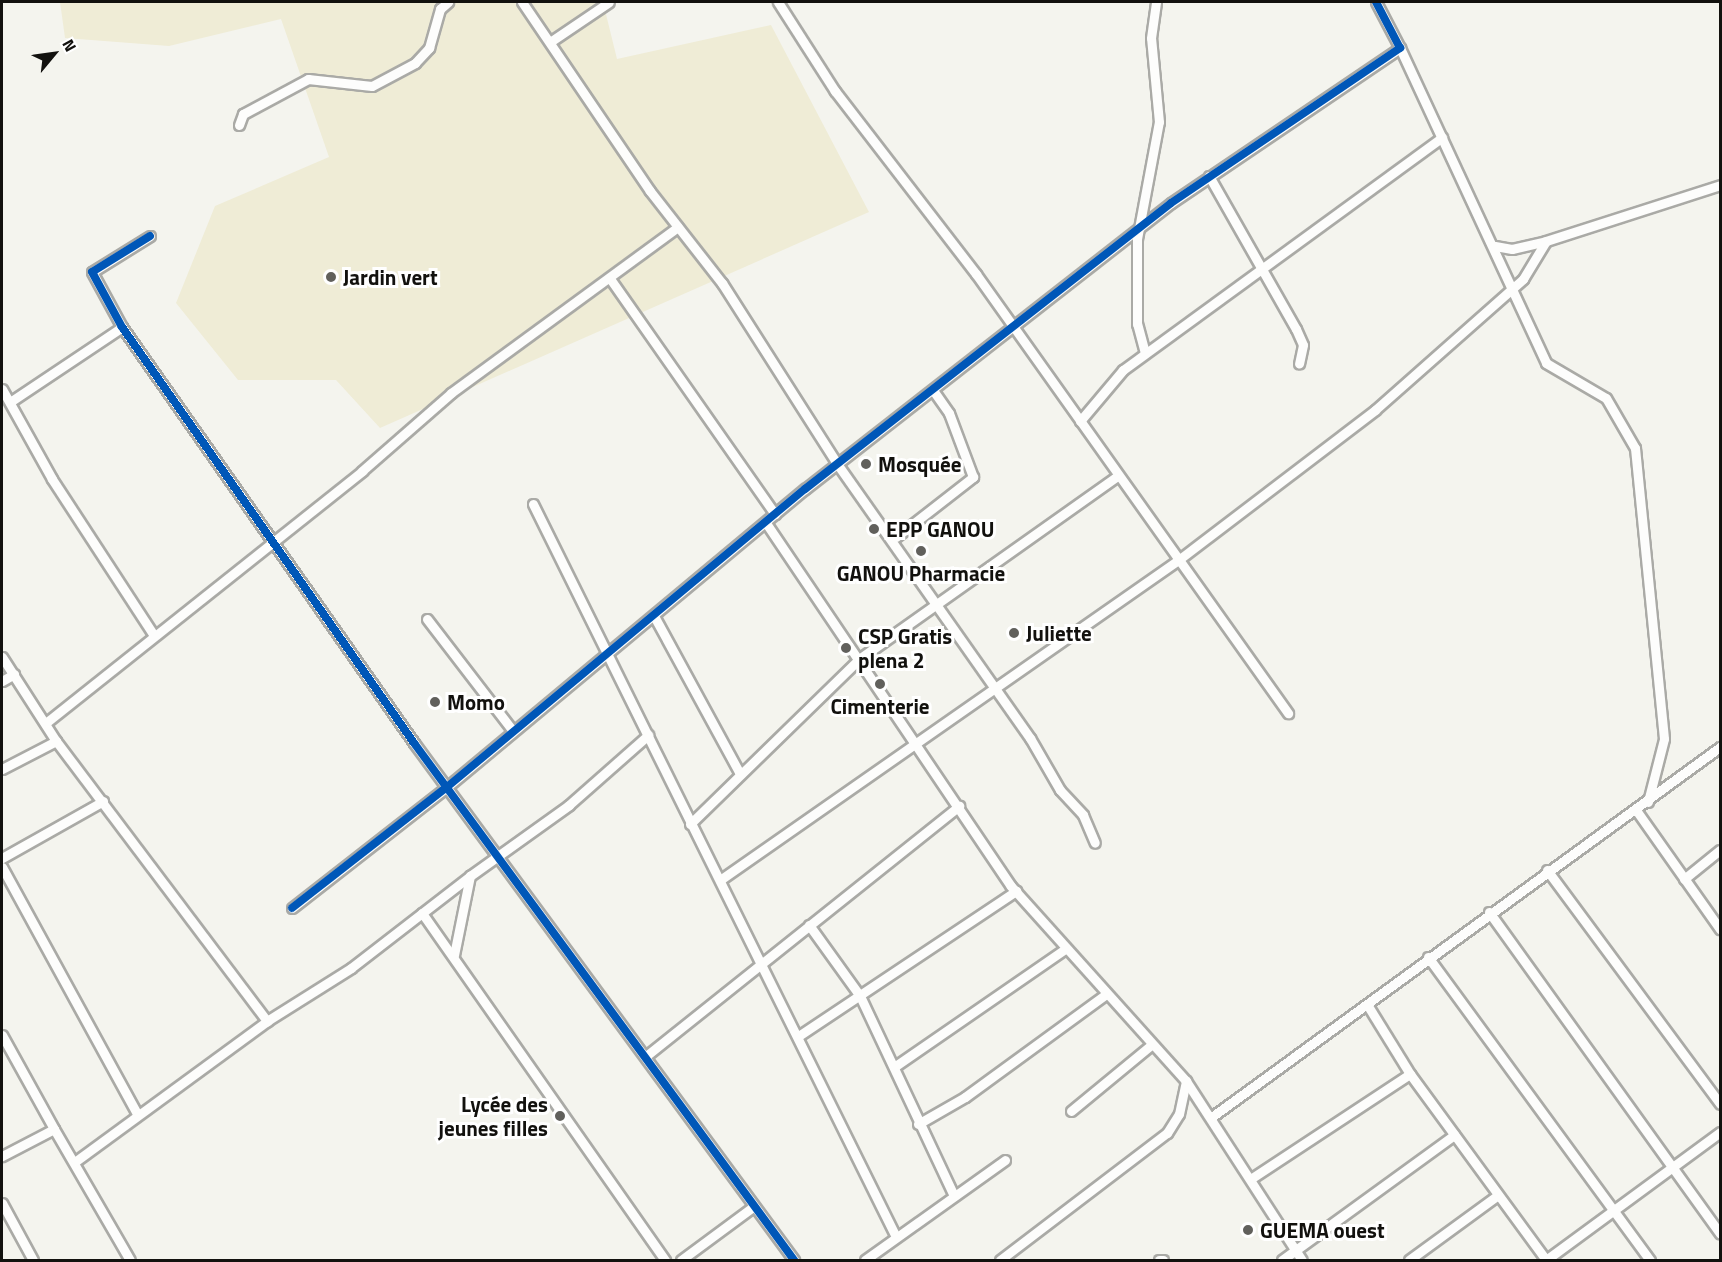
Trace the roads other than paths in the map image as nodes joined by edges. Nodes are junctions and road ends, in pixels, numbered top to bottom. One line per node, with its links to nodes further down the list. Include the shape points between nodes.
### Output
1 (448, 2): 9 (street, via 440,9 429,48 415,63 372,86 308,78 243,114)
2 (522, 2): 7 (street)
3 (609, 2): 7 (street)
4 (778, 2): 22 (street, via 835,92 870,130)
5 (1156, 2): 14 (street, via 1151,38 1159,122)
6 (1376, 2): 8 (street)
7 (550, 42): 13 (street)
8 (1400, 48): 10 (street); 11 (street)
9 (239, 125)
10 (1442, 137): 17 (street); 18 (street)
11 (1209, 176): 14 (street); 18 (street)
12 (1720, 185): 16 (street)
13 (678, 227): 19 (street); 29 (street, via 722,283)
14 (1138, 229): 22 (street); 23 (street, via 1137,324)
15 (150, 236): 21 (street, via 92,272)
16 (1546, 241): 17 (street, via 1512,249); 20 (street)
17 (1495, 246): 20 (street)
18 (1260, 268): 23 (street); 24 (street, via 1303,345)
19 (611, 280): 32 (street); 35 (street, via 451,393)
20 (1513, 285): 36 (street, via 1375,410); 58 (street, via 1546,363 1606,398 1635,448 1664,739)
21 (122, 327): 27 (street); 35 (street)
22 (1014, 328): 26 (street); 28 (street)
23 (1145, 353): 28 (street, via 1102,390)
24 (1299, 364)
25 (2, 389): 27 (street)
26 (933, 390): 29 (street); 34 (street, via 949,413 973,477)
27 (10, 402): 40 (street, via 52,479)
28 (1080, 421): 30 (street)
29 (838, 465): 32 (street); 37 (street)
30 (1117, 476): 36 (street); 37 (street)
31 (533, 504): 41 (street)
32 (775, 514): 33 (street)
33 (766, 523): 38 (street); 43 (street)
34 (896, 537)
35 (274, 542): 40 (street); 56 (street)
36 (1177, 561): 46 (street); 47 (street)
37 (936, 601): 43 (street); 46 (street)
38 (654, 616): 41 (street); 55 (street)
39 (427, 619): 49 (street)
40 (153, 634): 48 (street)
41 (606, 656): 49 (street); 50 (street)
42 (2, 657): 44 (street)
43 (859, 659): 52 (street); 55 (street)
44 (14, 674): 45 (street); 48 (street)
45 (2, 681)
46 (995, 687): 52 (street); 62 (street, via 1060,790 1083,814)
47 (1288, 713)
48 (47, 722): 51 (street)
49 (513, 731): 56 (street)
50 (648, 735): 61 (street); 64 (street)
51 (56, 741): 54 (street); 57 (street)
52 (916, 744): 59 (street); 70 (street)
53 (1720, 747): 58 (street)
54 (2, 769)
55 (740, 774): 61 (street)
56 (447, 787): 64 (street); 72 (street)
57 (103, 801): 65 (street); 84 (street)
58 (1647, 802): 60 (street)
59 (959, 806): 71 (street); 75 (street)
60 (1636, 810): 67 (street); 69 (street)
61 (690, 824): 70 (street)
62 (1095, 843)
63 (1720, 850): 69 (street)
64 (500, 857): 68 (street); 88 (street)
65 (2, 858)
66 (2, 867): 94 (street)
67 (1547, 870): 73 (street); 92 (street)
68 (470, 876): 74 (street); 78 (street)
69 (1684, 879): 76 (street)
70 (720, 880): 80 (street)
71 (1016, 891): 77 (street); 82 (street)
72 (292, 908)
73 (1489, 912): 79 (street); 103 (street)
74 (422, 913): 78 (street); 84 (street)
75 (809, 925): 80 (street); 82 (street)
76 (1720, 929)
77 (1065, 949): 81 (street); 89 (street)
78 (454, 955): 115 (street)
79 (1428, 957): 83 (street); 109 (street)
80 (762, 966): 86 (street); 88 (street)
81 (1106, 994): 87 (street); 96 (street, via 965,1097)
82 (860, 996): 86 (street); 89 (street)
83 (1368, 1006): 90 (street); 95 (street)
84 (267, 1021): 94 (street)
85 (2, 1035): 97 (street)
86 (800, 1035): 111 (street)
87 (1151, 1045): 91 (street); 93 (street)
88 (646, 1056): 108 (street)
89 (894, 1067): 96 (street)
90 (1410, 1074): 99 (street); 104 (street)
91 (1186, 1081): 95 (street); 119 (street, via 1179,1114 1167,1133)
92 (1720, 1104)
93 (1071, 1111)
94 (137, 1114): 102 (street)
95 (1213, 1116): 104 (street)
96 (918, 1124): 106 (street)
97 (54, 1129): 100 (street); 102 (street)
98 (1720, 1132): 103 (street)
99 (1454, 1134): 105 (street); 112 (street)
100 (2, 1156)
101 (1005, 1160): 106 (street)
102 (76, 1161): 114 (street)
103 (1671, 1168): 109 (street); 110 (street)
104 (1252, 1178): 112 (street)
105 (1498, 1195): 109 (street, via 1546,1260); 122 (street)
106 (954, 1196): 111 (street)
107 (2, 1203): 113 (street)
108 (753, 1207): 116 (street); 117 (street)
109 (1613, 1211): 123 (street)
110 (1720, 1234)
111 (896, 1237): 118 (street)
112 (1296, 1250): 120 (street); 121 (street)
113 (33, 1260)
114 (130, 1260)
115 (665, 1260)
116 (681, 1260)
117 (794, 1260)
118 (865, 1260)
119 (1000, 1260)
120 (1282, 1260)
121 (1302, 1260)
122 (1409, 1260)
123 (1650, 1260)

